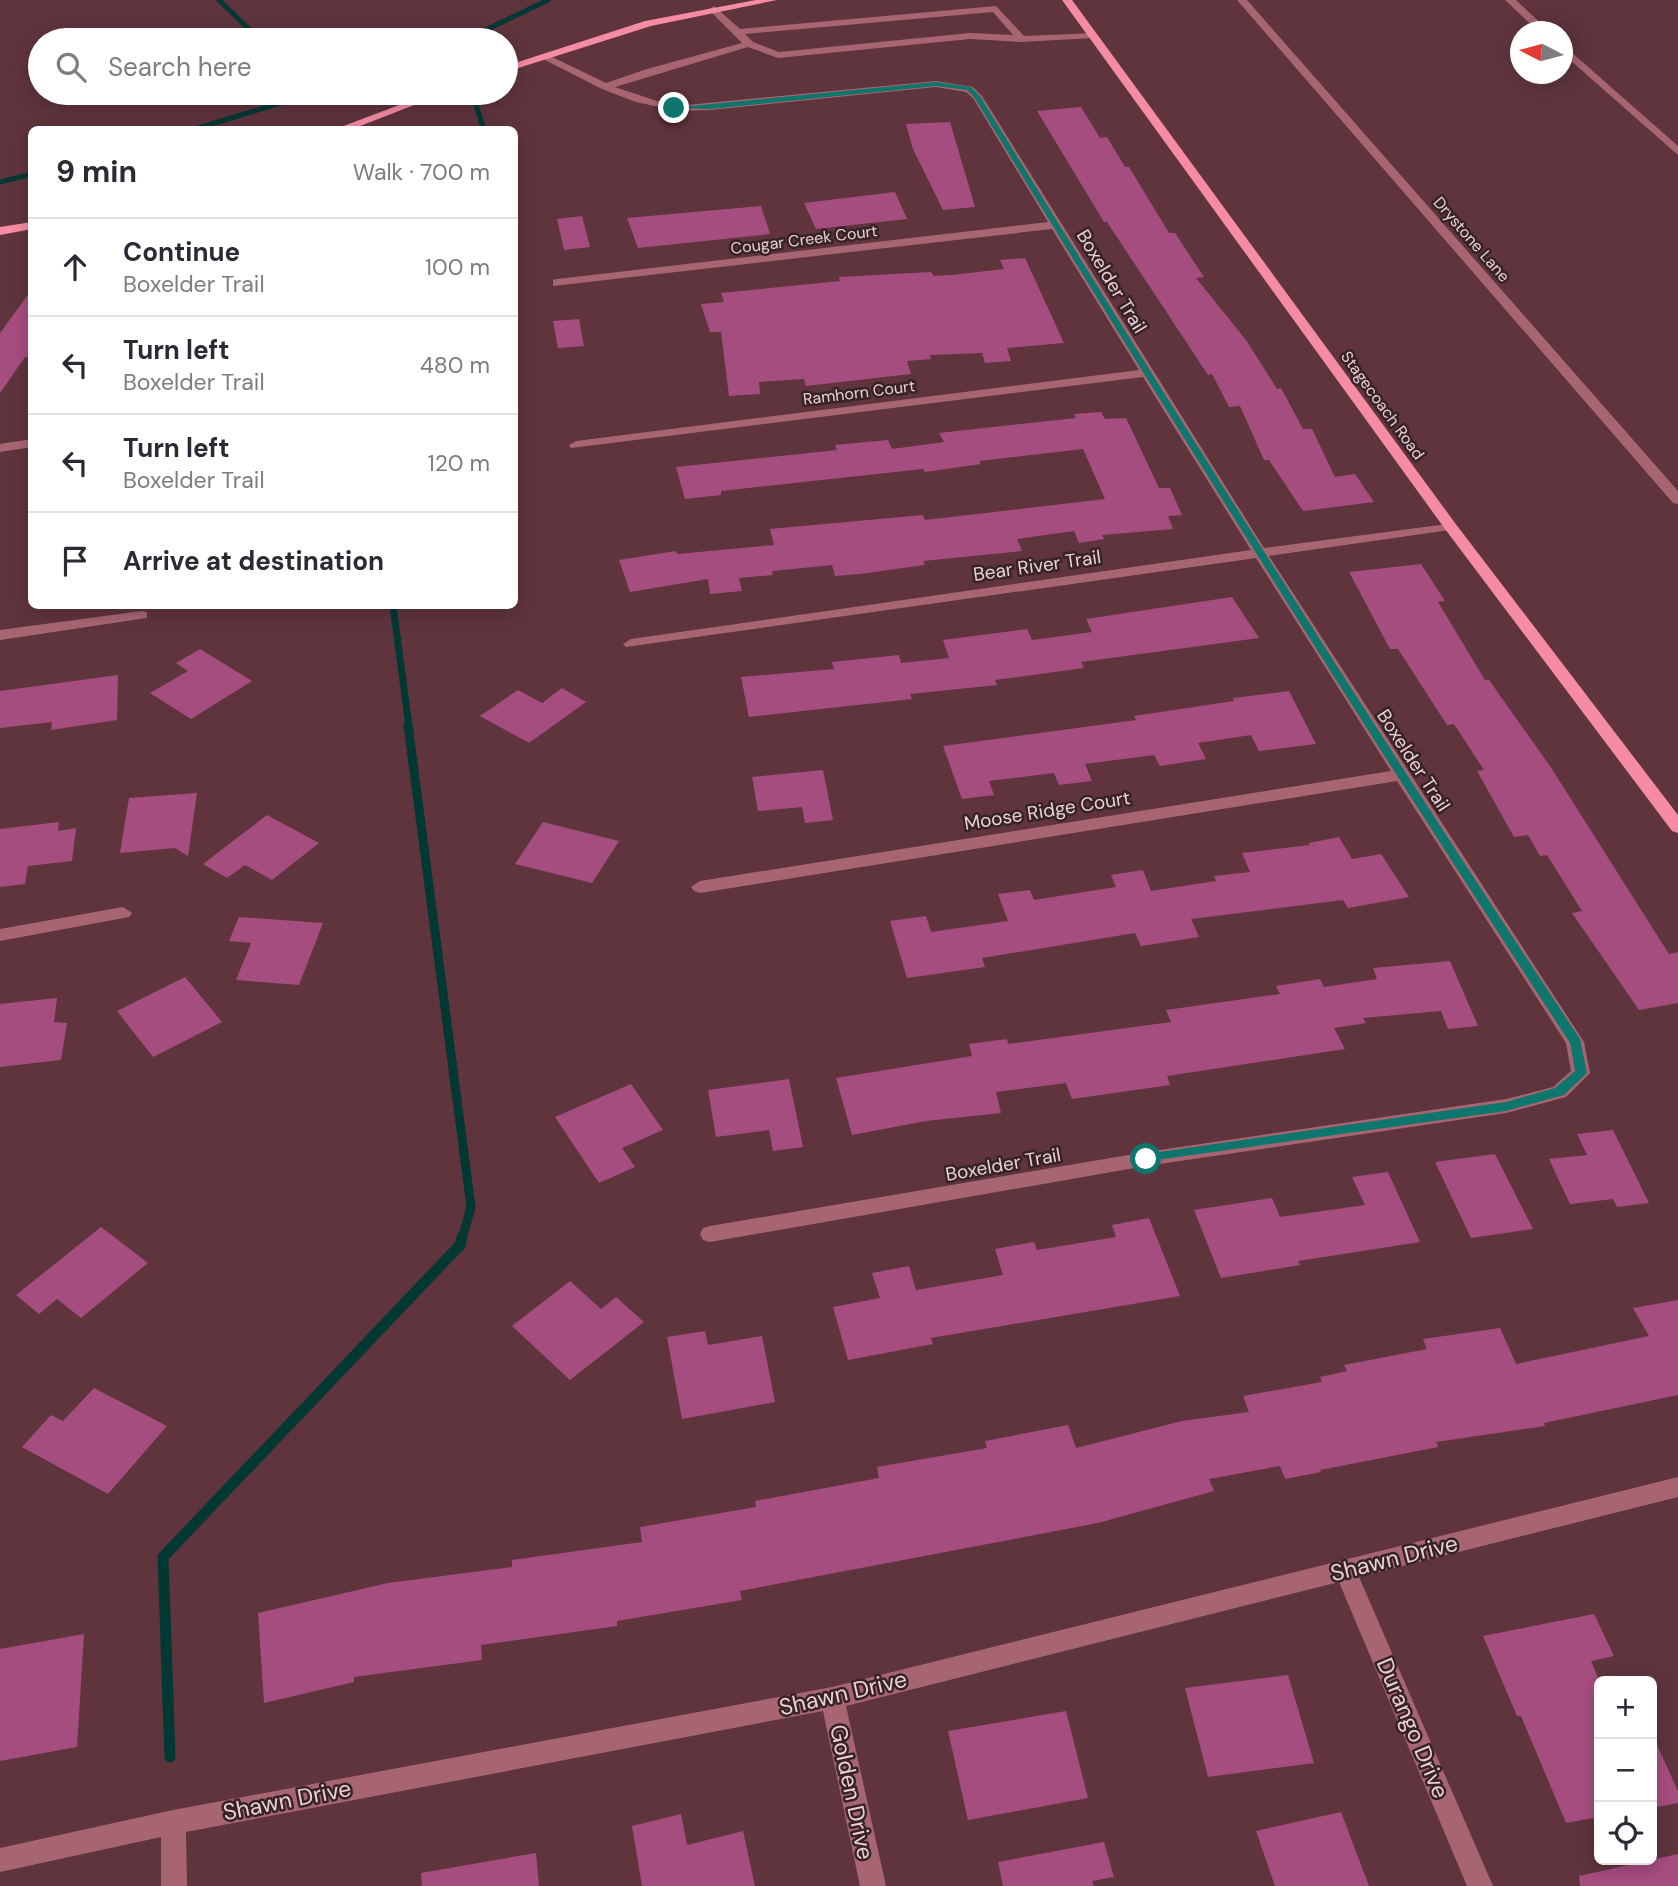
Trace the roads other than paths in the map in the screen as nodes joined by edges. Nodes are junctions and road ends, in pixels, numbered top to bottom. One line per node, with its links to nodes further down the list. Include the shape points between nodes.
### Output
1 (772, 0): 5 (main road)
2 (1067, 0): 8 (main road, Stagecoach Road)
3 (1242, 0): 26 (street, Drystone Lane)
4 (1510, 0): 6 (street)
5 (714, 9): 7 (street); 11 (main road, via 649,23)
6 (1533, 21)
7 (738, 32): 9 (street, via 996,9); 10 (street)
8 (1093, 35): 9 (street); 27 (main road, Stagecoach Road)
9 (1021, 39): 10 (street, via 970,36 778,55)
10 (749, 44): 14 (street)
11 (542, 56): 13 (main road); 14 (street, Boxelder Trail)
12 (1573, 56): 17 (street)
13 (518, 65)
14 (609, 86): 18 (street, Boxelder Trail, via 674,108 936,84 969,89)
15 (407, 105): 16 (main road)
16 (349, 126)
17 (1678, 152)
18 (1055, 225): 21 (street, Cougar Creek Court); 22 (street, Boxelder Trail)
19 (28, 226): 20 (main road)
20 (0, 231)
21 (557, 284)
22 (1146, 373): 24 (street, Ramhorn Court); 28 (street, Boxelder Trail)
23 (28, 444): 25 (street)
24 (576, 445)
25 (0, 448)
26 (1676, 495)
27 (1450, 526): 28 (street, Bear River Trail); 33 (main road, Stagecoach Road)
28 (1260, 551): 31 (street, Bear River Trail); 32 (street, Boxelder Trail)
29 (142, 615): 30 (street)
30 (0, 635)
31 (631, 644)
32 (1400, 775): 34 (street, Moose Ridge Court); 37 (street, Boxelder Trail, via 1575,1042 1581,1073 1559,1092 1506,1106 1146,1159)
33 (1678, 827)
34 (700, 887)
35 (123, 913): 36 (street)
36 (0, 935)
37 (710, 1234)
38 (1678, 1486): 39 (street, Shawn Drive)
39 (1345, 1570): 40 (street, Shawn Drive); 45 (street, Durango Drive)
40 (832, 1698): 41 (street, Shawn Drive); 44 (street, Golden Drive)
41 (173, 1822): 42 (street, Shawn Drive); 43 (street)
42 (0, 1860)
43 (174, 1886)
44 (873, 1886)
45 (1480, 1886)

